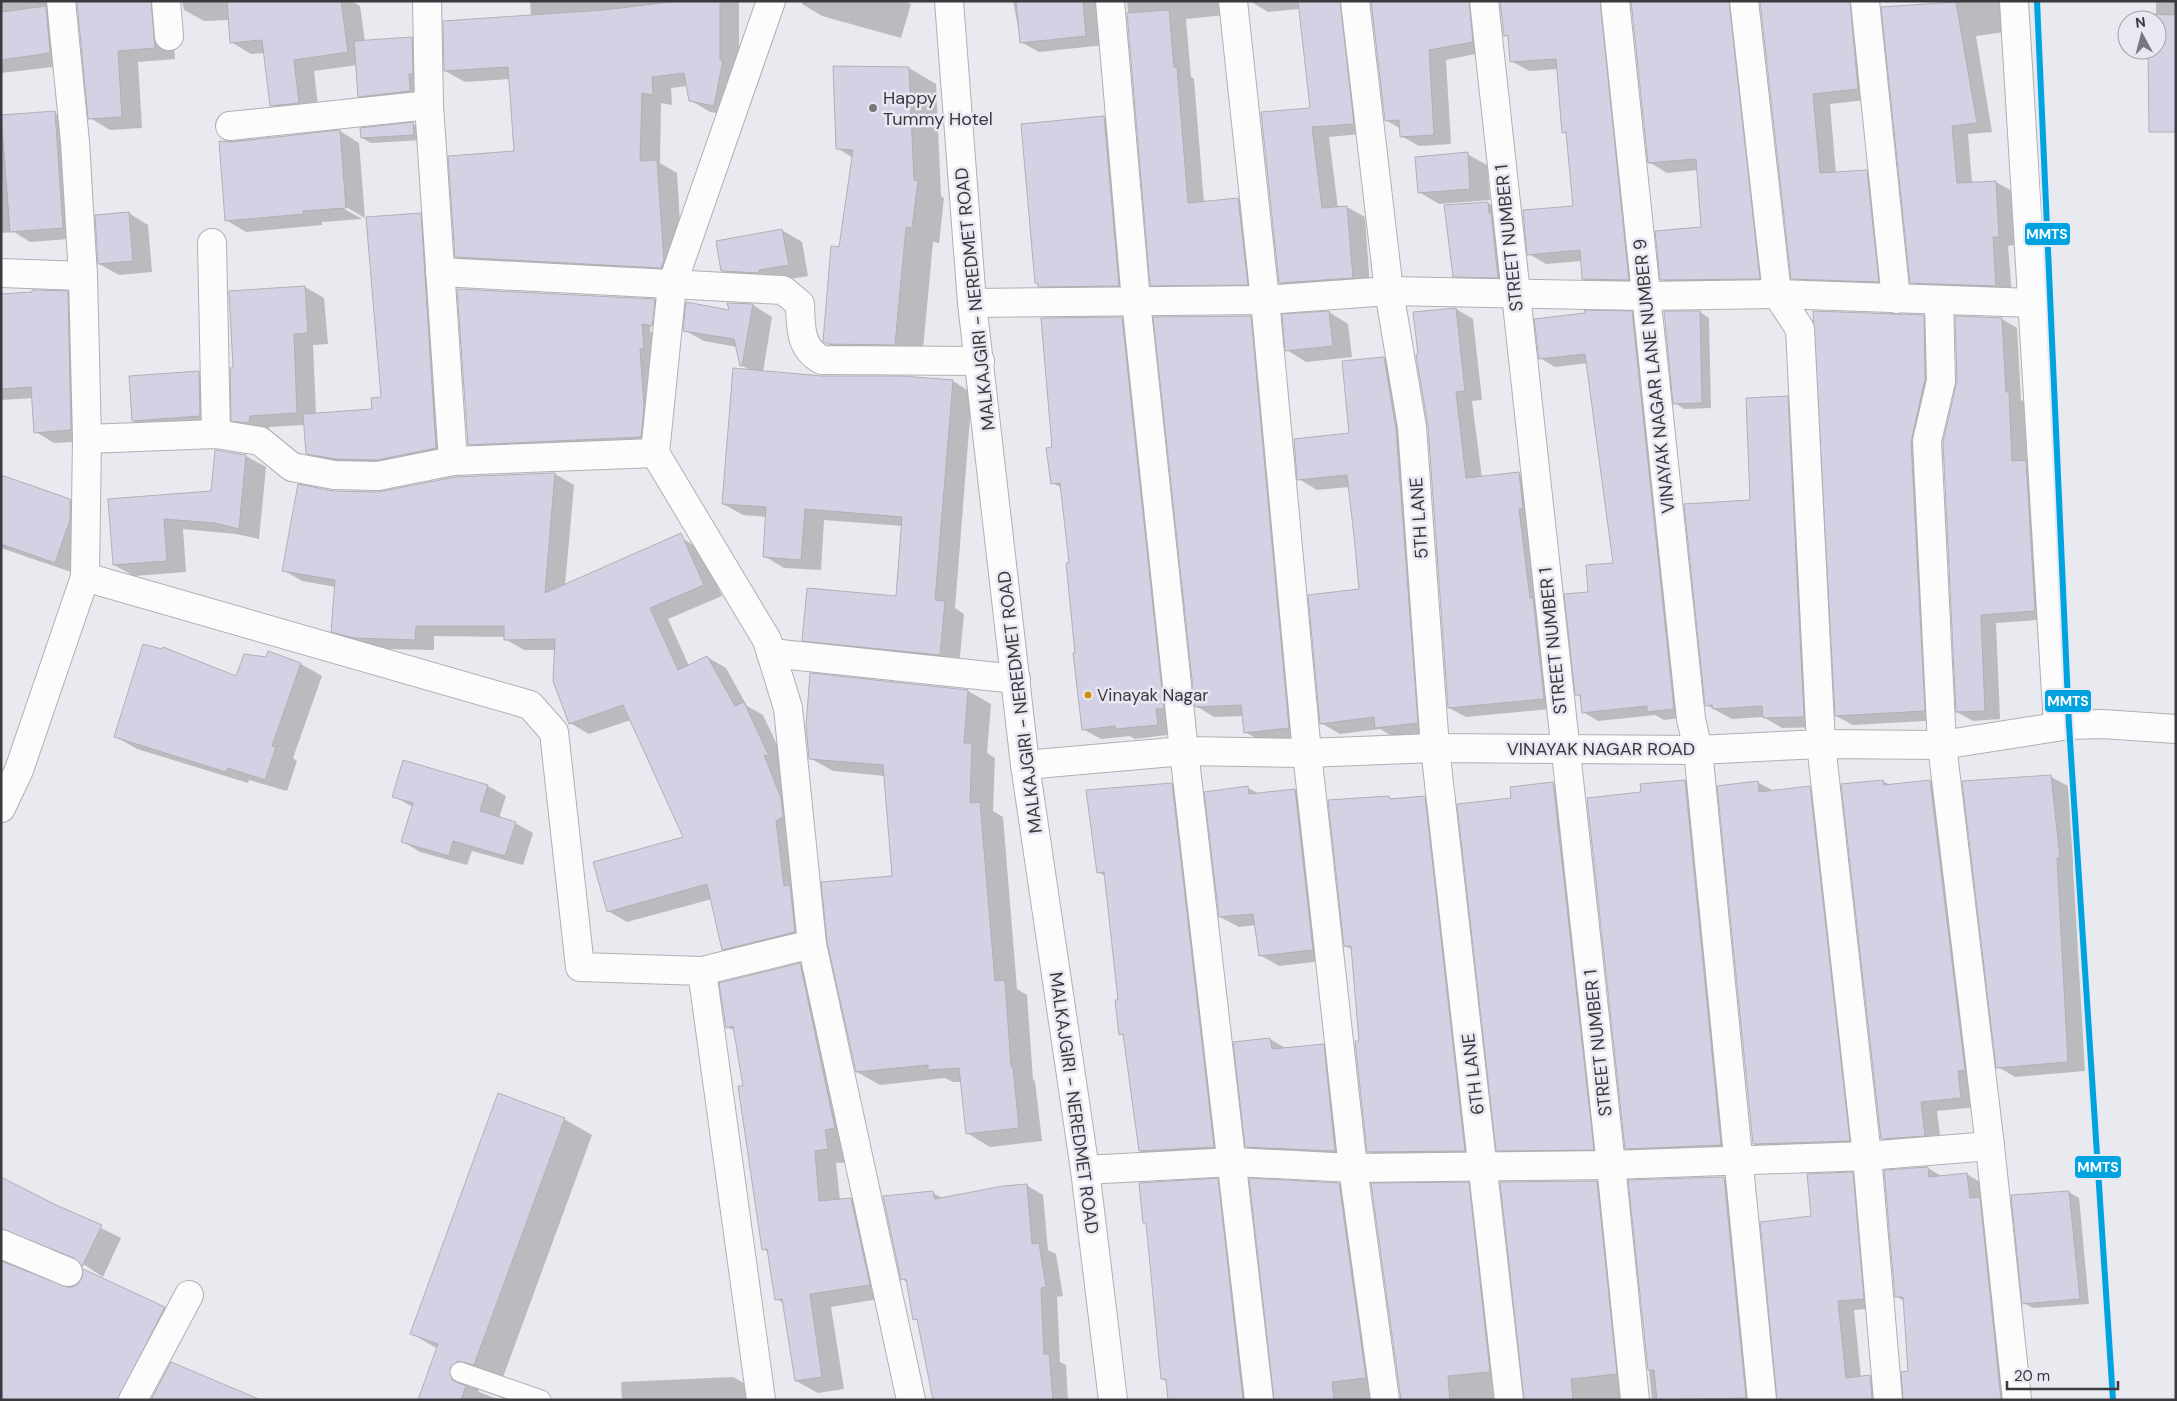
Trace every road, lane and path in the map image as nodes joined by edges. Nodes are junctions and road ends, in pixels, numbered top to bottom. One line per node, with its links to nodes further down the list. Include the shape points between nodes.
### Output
1 (61, 1): 20 (street, via 75,142)
2 (166, 1): 14 (street)
3 (427, 1): 15 (street)
4 (772, 1): 21 (street)
5 (949, 1): 30 (street, MALKAJGIRI - NEREDMET ROAD)
6 (1110, 1): 28 (street)
7 (1233, 1): 27 (street)
8 (1355, 1): 22 (street, 5TH LANE)
9 (1484, 1): 23 (street, STREET NUMBER 1)
10 (1615, 1): 25 (street, VINAYAK NAGAR LANE NUMBER 9)
11 (1744, 1): 24 (street)
12 (1866, 1): 26 (street)
13 (2014, 1): 31 (street)
14 (169, 36)
15 (429, 105): 16 (street); 18 (street)
16 (230, 126)
17 (212, 243): 33 (street)
18 (440, 272): 21 (street); 36 (street)
19 (1, 273): 20 (street)
20 (82, 276): 34 (street)
21 (672, 285): 32 (street, via 783,290 800,304 803,342 822,360); 35 (street)
22 (1389, 291): 23 (street); 27 (street); 44 (street, 5TH LANE, via 1412,427)
23 (1515, 294): 25 (street); 45 (street, STREET NUMBER 1)
24 (1777, 294): 25 (street); 26 (street); 42 (street, via 1800,329)
25 (1645, 296): 46 (street, VINAYAK NAGAR LANE NUMBER 9, via 1691,720)
26 (1896, 299): 29 (street)
27 (1265, 300): 28 (street); 48 (street)
28 (1136, 301): 30 (street); 47 (street)
29 (1938, 301): 31 (street); 43 (street, via 1941,381 1927,441)
30 (972, 303): 32 (street, MALKAJGIRI - NEREDMET ROAD)
31 (2032, 304): 40 (street)
32 (980, 361): 39 (street, MALKAJGIRI - NEREDMET ROAD)
33 (216, 434): 34 (street); 36 (street, via 260,441 292,468 334,475 378,476)
34 (87, 439): 37 (street)
35 (655, 453): 36 (street); 38 (street, via 767,640)
36 (453, 461)
37 (85, 577): 49 (street); 53 (street, via 530,705 554,732 580,967)
38 (771, 653): 39 (street); 52 (street, via 788,708)
39 (1016, 679): 50 (street, MALKAJGIRI - NEREDMET ROAD)
40 (2058, 726): 41 (street, VINAYAK NAGAR ROAD, via 2102,724); 43 (street, VINAYAK NAGAR ROAD)
41 (2176, 729)
42 (1821, 744): 43 (street, VINAYAK NAGAR ROAD); 46 (street, VINAYAK NAGAR ROAD); 55 (street)
43 (1942, 745): 54 (street)
44 (1435, 748): 45 (street, VINAYAK NAGAR ROAD); 48 (street, VINAYAK NAGAR ROAD); 58 (street, 6TH LANE)
45 (1565, 749): 46 (street, VINAYAK NAGAR ROAD); 59 (street, STREET NUMBER 1)
46 (1698, 750): 56 (street, VINAYAK NAGAR LANE NUMBER 9)
47 (1184, 751): 48 (street, VINAYAK NAGAR ROAD); 50 (street, VINAYAK NAGAR ROAD); 57 (street)
48 (1307, 753): 60 (street)
49 (10, 765): 51 (street)
50 (1025, 765): 61 (street, MALKAJGIRI - NEREDMET ROAD)
51 (1, 808)
52 (812, 944): 53 (street); 69 (street)
53 (702, 971): 68 (street)
54 (1990, 1146): 55 (street); 77 (street)
55 (1867, 1156): 56 (street); 76 (street)
56 (1737, 1160): 59 (street); 75 (street, VINAYAK NAGAR LANE NUMBER 9)
57 (1232, 1162): 60 (street); 61 (street); 71 (street)
58 (1484, 1165): 59 (street); 60 (street); 73 (street, 6TH LANE)
59 (1611, 1165): 74 (street, STREET NUMBER 1)
60 (1353, 1168): 72 (street)
61 (1085, 1170): 70 (street, MALKAJGIRI - NEREDMET ROAD)
62 (1, 1244): 63 (street)
63 (68, 1272)
64 (189, 1295): 66 (street)
65 (460, 1372): 67 (lane)
66 (133, 1400)
67 (541, 1400)
68 (761, 1400)
69 (911, 1400)
70 (1113, 1400)
71 (1259, 1400)
72 (1385, 1400)
73 (1509, 1400)
74 (1634, 1400)
75 (1762, 1400)
76 (1888, 1400)
77 (2016, 1400)

